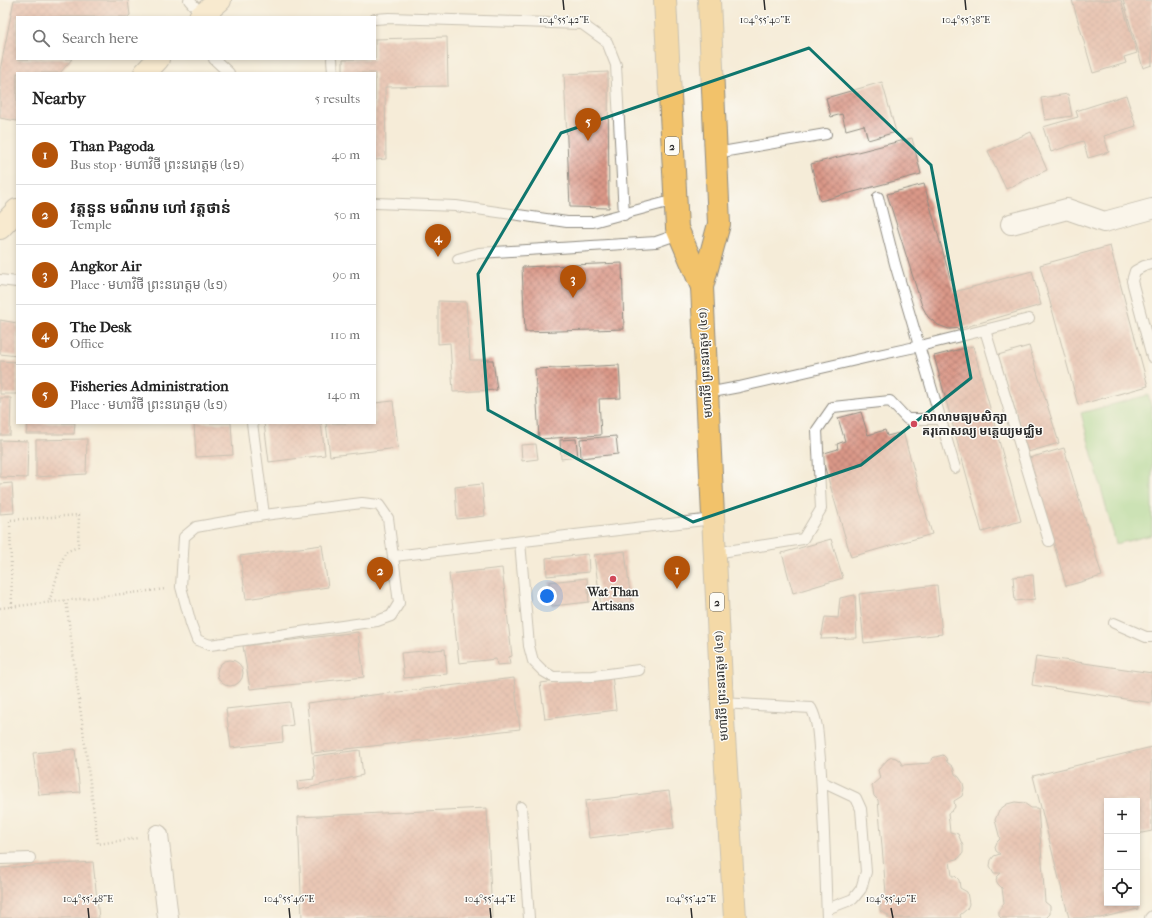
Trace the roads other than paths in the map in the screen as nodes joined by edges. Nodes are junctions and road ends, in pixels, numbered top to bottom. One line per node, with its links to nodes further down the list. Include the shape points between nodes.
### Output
1 (220, 0): 4 (main road)
2 (665, 0): 15 (main road, មហាវិថី ព្រះនរោត្តម (៤១) / 2)
3 (709, 0): 13 (main road, មហាវិថី ព្រះនរោត្តម (៤១) / 2)
4 (197, 11)
5 (376, 19): 19 (lane, via 582,24 607,42 616,64)
6 (157, 60): 9 (main road)
7 (215, 60): 10 (lane)
8 (332, 60): 11 (lane)
9 (146, 72)
10 (228, 72)
11 (333, 72)
12 (826, 134): 13 (lane)
13 (716, 153): 27 (main road, មហាវិថី ព្រះនរោត្តម (៤១) / 2, via 719,224)
14 (878, 197): 30 (lane)
15 (675, 200): 19 (lane); 22 (main road, មហាវិថី ព្រះនរោត្តម (៤១) / 2, via 677,228)
16 (376, 203): 19 (lane, via 456,206 567,222 593,222)
17 (1152, 209): 20 (street, via 1104,222 1067,209)
18 (16, 211): 21 (main road)
19 (624, 215)
20 (1011, 224)
21 (0, 228)
22 (680, 234): 23 (lane, via 656,242 479,253); 27 (main road, មហាវិថី ព្រះនរោត្តម (៤១) / 2)
23 (458, 259)
24 (1152, 264): 31 (lane, via 1135,271 1132,281)
25 (0, 280): 26 (lane)
26 (16, 282)
27 (702, 287): 32 (main road, មហាវិថី ព្រះនរោត្តម (៤១) / 2)
28 (1029, 319): 29 (lane)
29 (985, 330): 30 (lane); 38 (lane)
30 (920, 346): 32 (lane); 33 (lane)
31 (1152, 357)
32 (707, 393): 37 (main road, មហាវិថី ព្រះនរោត្តម (៤១) / 2)
33 (941, 419): 35 (lane); 40 (lane, via 907,419 890,401 833,407 817,430 822,509 803,539)
34 (252, 424): 36 (lane)
35 (955, 468)
36 (264, 515): 41 (lane, via 362,503 379,505 388,518); 41 (lane, via 196,528 184,537 181,587 197,640 210,645 377,621 391,616 399,603)
37 (713, 519): 39 (lane); 40 (main road, មហាវិថី ព្រះនរោត្តម (៤១) / 2)
38 (1049, 541)
39 (520, 542): 41 (lane); 44 (lane, via 529,646 533,661 553,677 593,676)
40 (715, 553): 45 (main road, មហាវិថី ព្រះនរោត្តម (៤១) / 2)
41 (394, 556)
42 (1114, 623): 43 (lane, via 1146,637)
43 (1152, 637)
44 (639, 670)
45 (722, 703): 46 (lane, via 811,708 817,725); 54 (main road, មហាវិថី ព្រះនរោត្តម (៤១) / 2)
46 (822, 782): 51 (lane); 51 (lane, via 856,798 861,809 866,872 861,888 853,898)
47 (521, 807): 53 (lane)
48 (158, 834): 52 (street)
49 (30, 858): 50 (lane)
50 (0, 860)
51 (827, 914)
52 (168, 918)
53 (529, 918)
54 (734, 918)

